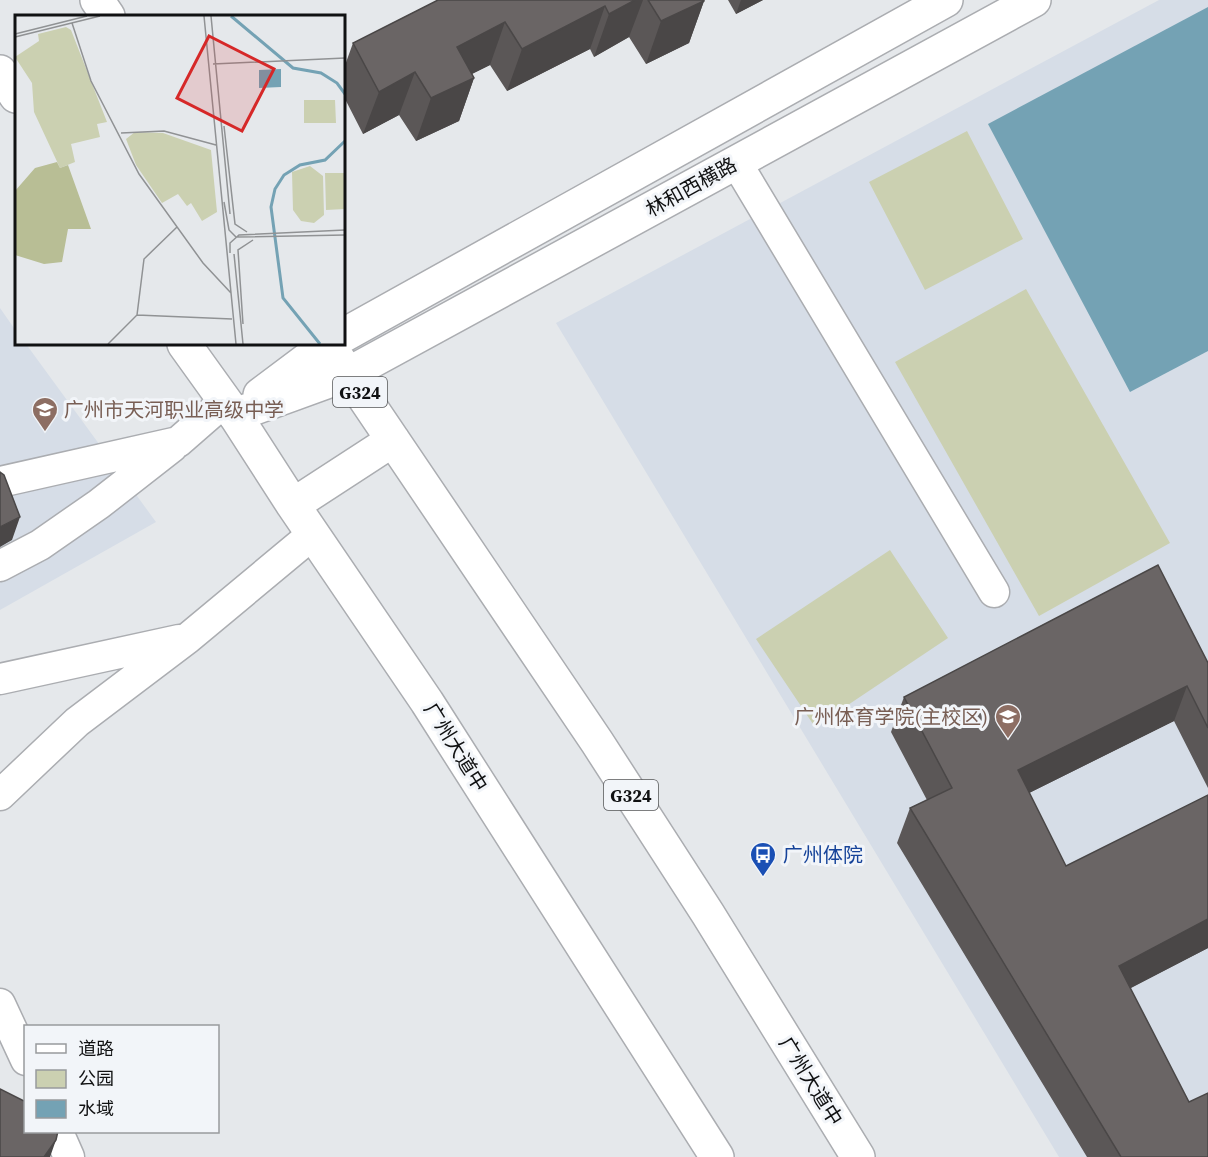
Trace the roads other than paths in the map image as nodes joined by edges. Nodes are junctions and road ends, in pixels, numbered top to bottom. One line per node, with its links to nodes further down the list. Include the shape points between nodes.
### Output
1 (97, 0): 4 (main road)
2 (946, 0): 8 (main road, 林和西横路)
3 (1034, 0): 7 (main road, 林和西横路)
4 (107, 15)
5 (0, 72): 6 (main road)
6 (15, 94)
7 (736, 162): 12 (main road, 林和西横路); 20 (street)
8 (345, 334)
9 (185, 345): 13 (main road, 广州大道中)
10 (326, 345): 13 (main road)
11 (329, 345): 12 (main road, 广州大道中 / G324)
12 (348, 374): 13 (main road, 林和西横路); 14 (main road, 广州大道中 / G324)
13 (230, 408): 15 (street); 17 (main road, 广州大道中)
14 (393, 440): 17 (main road); 29 (main road, 广州大道中 / G324, via 610,762)
15 (178, 442): 16 (street); 19 (street, via 99,504 40,545)
16 (0, 482)
17 (293, 505): 18 (main road, 广州大道中)
18 (313, 534): 21 (street); 28 (main road, 广州大道中, via 427,702)
19 (0, 566)
20 (994, 592)
21 (188, 638): 22 (street); 23 (street, via 77,722)
22 (0, 679)
23 (0, 795)
24 (0, 1004): 25 (street)
25 (24, 1056)
26 (59, 1133): 27 (street)
27 (69, 1157)
28 (717, 1157)
29 (858, 1157)

